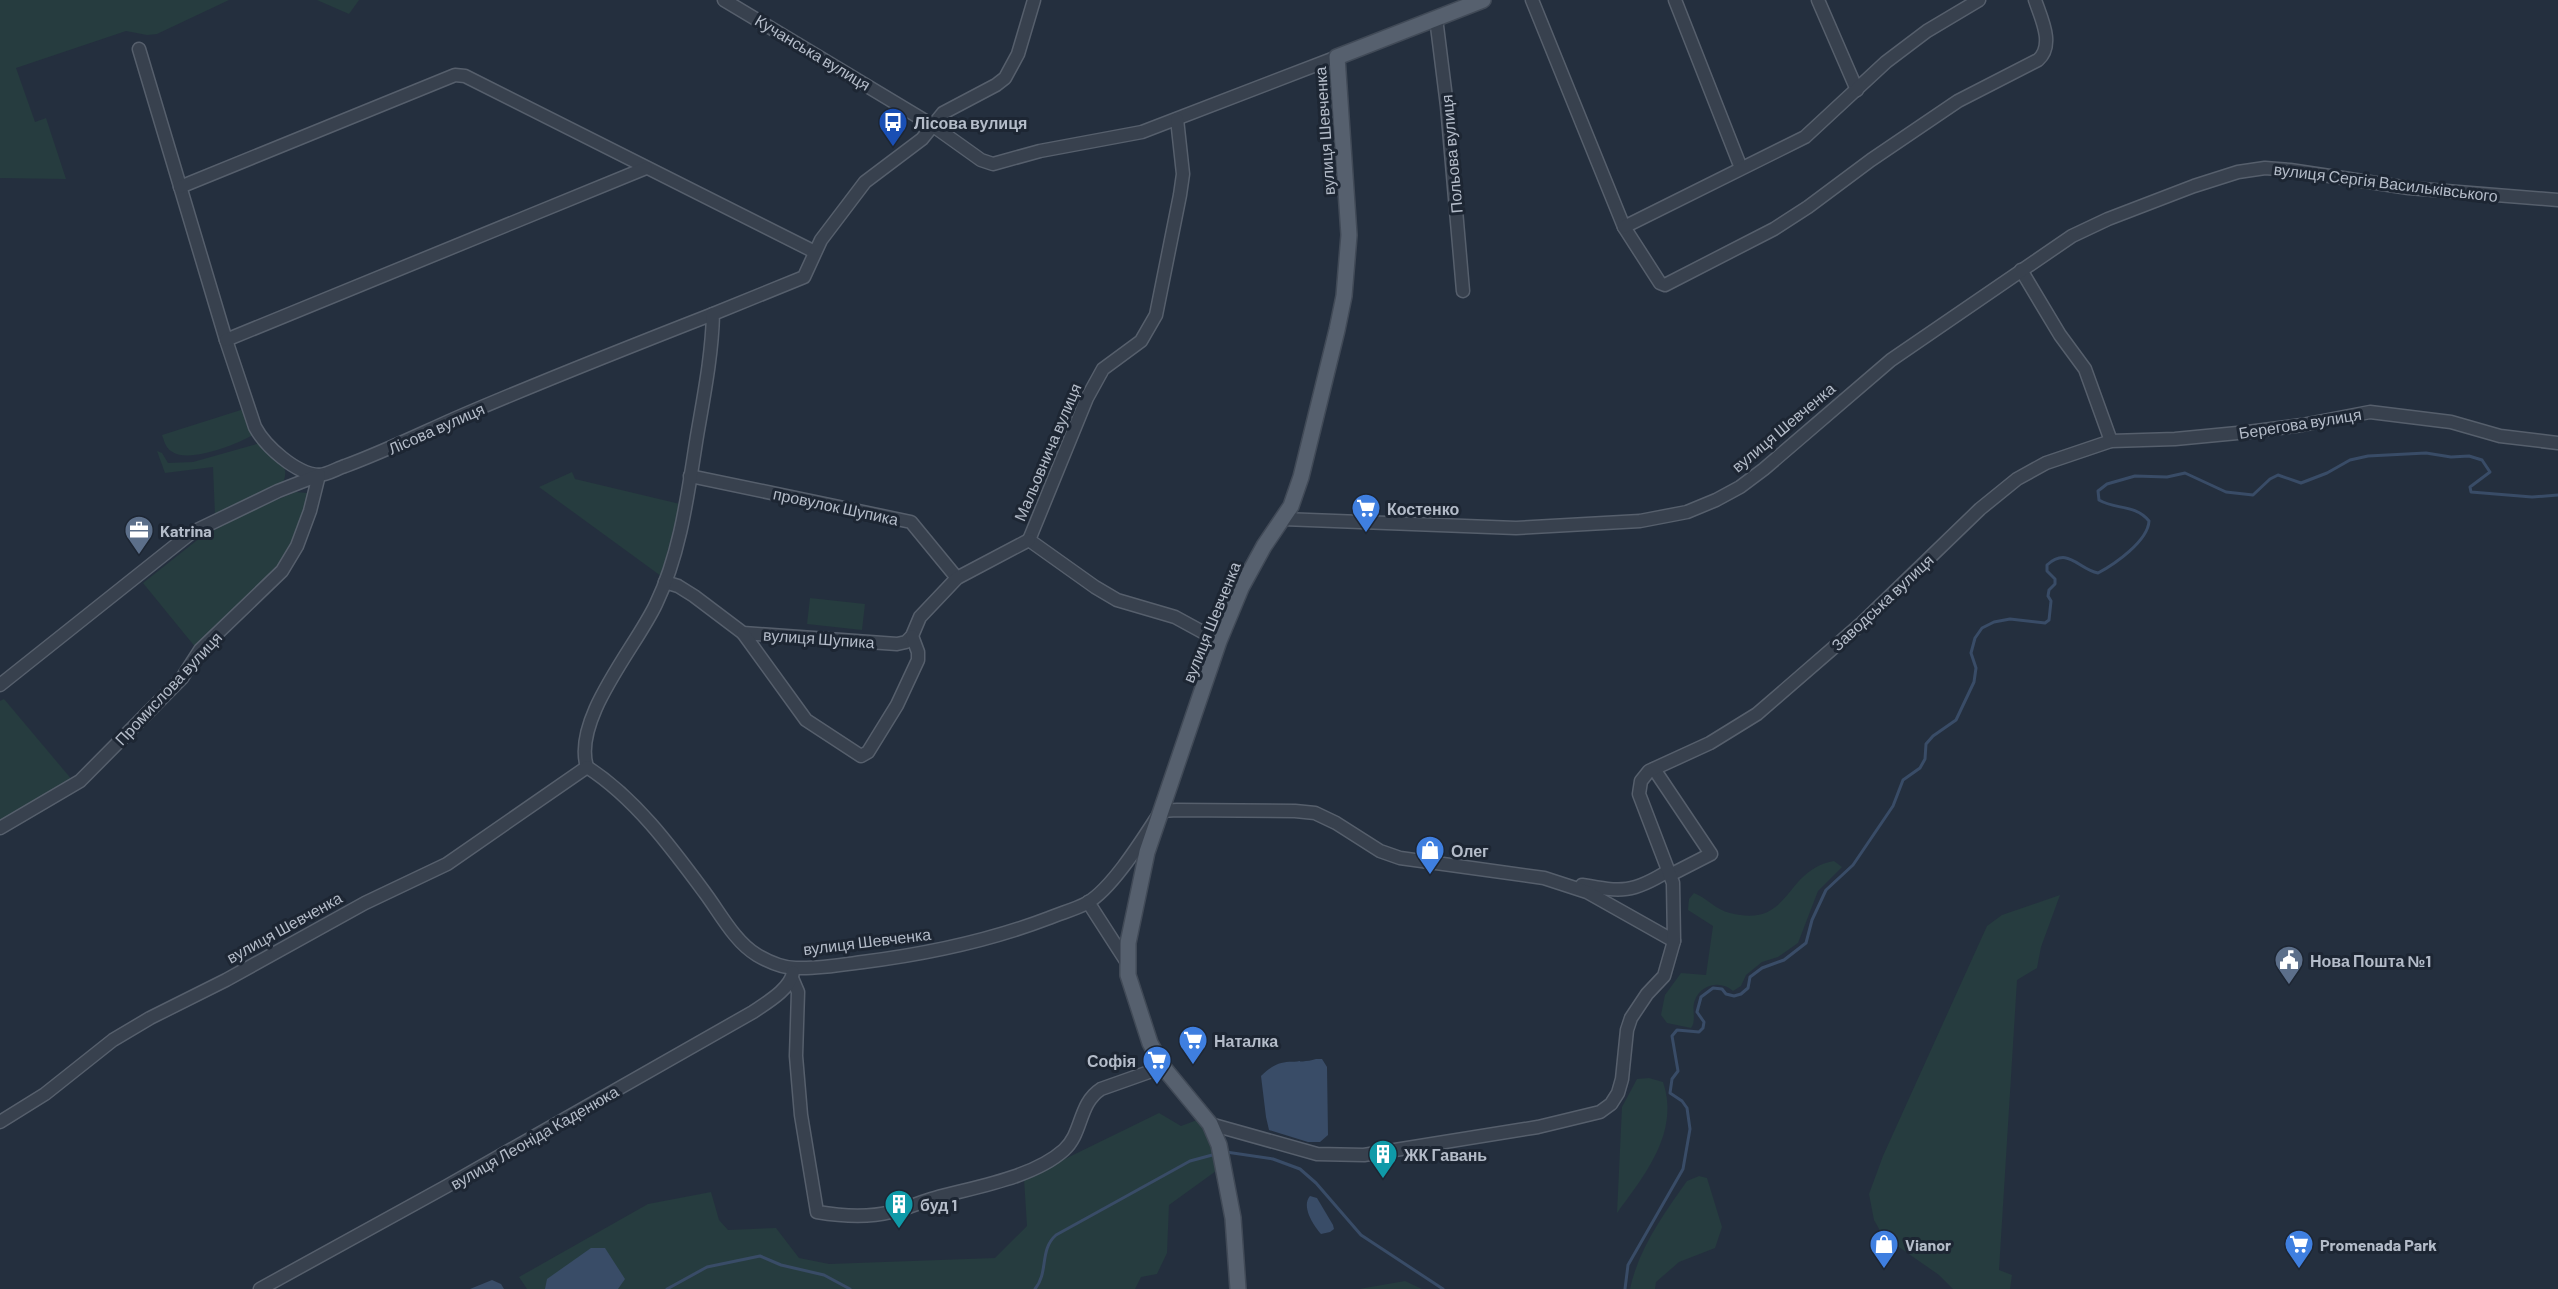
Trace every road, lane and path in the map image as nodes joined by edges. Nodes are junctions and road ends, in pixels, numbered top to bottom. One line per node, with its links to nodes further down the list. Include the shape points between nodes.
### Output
1 (724, 0): 9 (street, Кучанська вулиця)
2 (1034, 0): 15 (street, Лісова вулиця, via 1018,54 1005,78 943,113)
3 (1483, 0): 10 (main road)
4 (1532, 0): 20 (street)
5 (1675, 0): 17 (street)
6 (1818, 0): 13 (street)
7 (1979, 0): 13 (street, via 1928,31 1886,62)
8 (2035, 0): 20 (street, via 2047,42 2043,56 1958,101 1774,229 1668,285 1660,283)
9 (743, 4): 15 (street, Кучанська вулиця)
10 (1436, 18): 12 (main road); 23 (street, Польова вулиця)
11 (139, 49): 18 (street)
12 (1337, 57): 14 (street, вулиця Шевченка); 30 (main road, вулиця Шевченка, via 1348,235 1344,296 1301,477)
13 (1857, 90): 17 (street, via 1805,136)
14 (1177, 119): 15 (street, вулиця Шевченка, via 1125,137 1040,151 993,164 981,160); 31 (street, Мальовнича вулиця, via 1183,174 1156,315 1141,341 1103,369 1087,398)
15 (932, 125): 21 (street, Лісова вулиця, via 922,139 865,182 831,224)
16 (646, 168): 18 (street, via 465,76 455,75); 21 (street); 25 (street)
17 (1741, 168): 20 (street)
18 (180, 187): 25 (street)
19 (2558, 200): 22 (street, вулиця Сергія Васильківського, via 2409,188 2265,168 2194,186 2108,219 2072,236)
20 (1624, 227)
21 (815, 252): 24 (street, Лісова вулиця, via 804,277)
22 (2021, 270): 26 (street, via 2085,369); 30 (street, вулиця Шевченка, via 1891,360 1756,475 1716,500 1687,512 1640,521 1516,528)
23 (1462, 291)
24 (713, 314): 28 (street, Лісова вулиця, via 580,366 385,452); 29 (street, via 710,360)
25 (226, 340): 28 (street, via 261,438 295,466)
26 (2111, 441): 27 (street, Берегова вулиця, via 2248,432 2370,412); 39 (street, Заводська вулиця, via 2046,464 2017,479 1980,509 1854,630 1756,714 1710,743)
27 (2558, 443)
28 (319, 475): 37 (street, via 191,533); 41 (street, Промислова вулиця, via 297,546 282,571 200,650 182,678 80,781)
29 (690, 477): 32 (street, провулок Шупика, via 911,522); 33 (street)
30 (1283, 519): 36 (main road, вулиця Шевченка, via 1253,565)
31 (1029, 540): 32 (street); 36 (street, via 1117,600 1175,617)
32 (957, 578): 35 (street, via 920,617)
33 (665, 582): 34 (street, вулиця Шупика, via 694,596); 38 (street, via 589,724 584,742)
34 (743, 633): 35 (street, вулиця Шупика, via 897,644); 35 (street, via 795,709 861,756 868,752 897,705 918,660)
35 (912, 636)
36 (1220, 641): 40 (main road, вулиця Шевченка)
37 (0, 685)
38 (587, 767): 47 (street, вулиця Шевченка, via 630,802 755,954); 49 (street, вулиця Шевченка, via 447,864 345,914 112,1040 45,1094)
39 (1654, 769): 42 (street, via 1641,781 1639,794); 42 (street, via 1711,854)
40 (1161, 812): 43 (street, via 1315,813 1380,851 1400,858); 44 (street, вулиця Шевченка, via 1113,878); 46 (main road, вулиця Шевченка, via 1136,897)
41 (0, 828)
42 (1669, 873): 43 (street, via 1637,889 1621,891); 45 (street, via 1673,883)
43 (1544, 878): 45 (street, via 1587,892)
44 (1088, 902): 46 (street, вулиця Шевченка); 47 (street, вулиця Шевченка, via 968,944)
45 (1674, 941): 50 (street, via 1664,976 1631,1018 1618,1093 1600,1112 1538,1127 1364,1155 1317,1154)
46 (1126, 961): 48 (main road, вулиця Шевченка, via 1140,1016)
47 (793, 973): 48 (street, via 798,992 796,1056 801,1115 817,1212 892,1212 1023,1173 1067,1148 1092,1095); 51 (street, вулиця Леоніда Каденюка, via 776,995 753,1012)
48 (1163, 1067): 50 (main road, вулиця Шевченка)
49 (0, 1122)
50 (1210, 1124): 52 (main road, вулиця Шевченка, via 1219,1145 1233,1218)
51 (260, 1289)
52 (1238, 1289)

